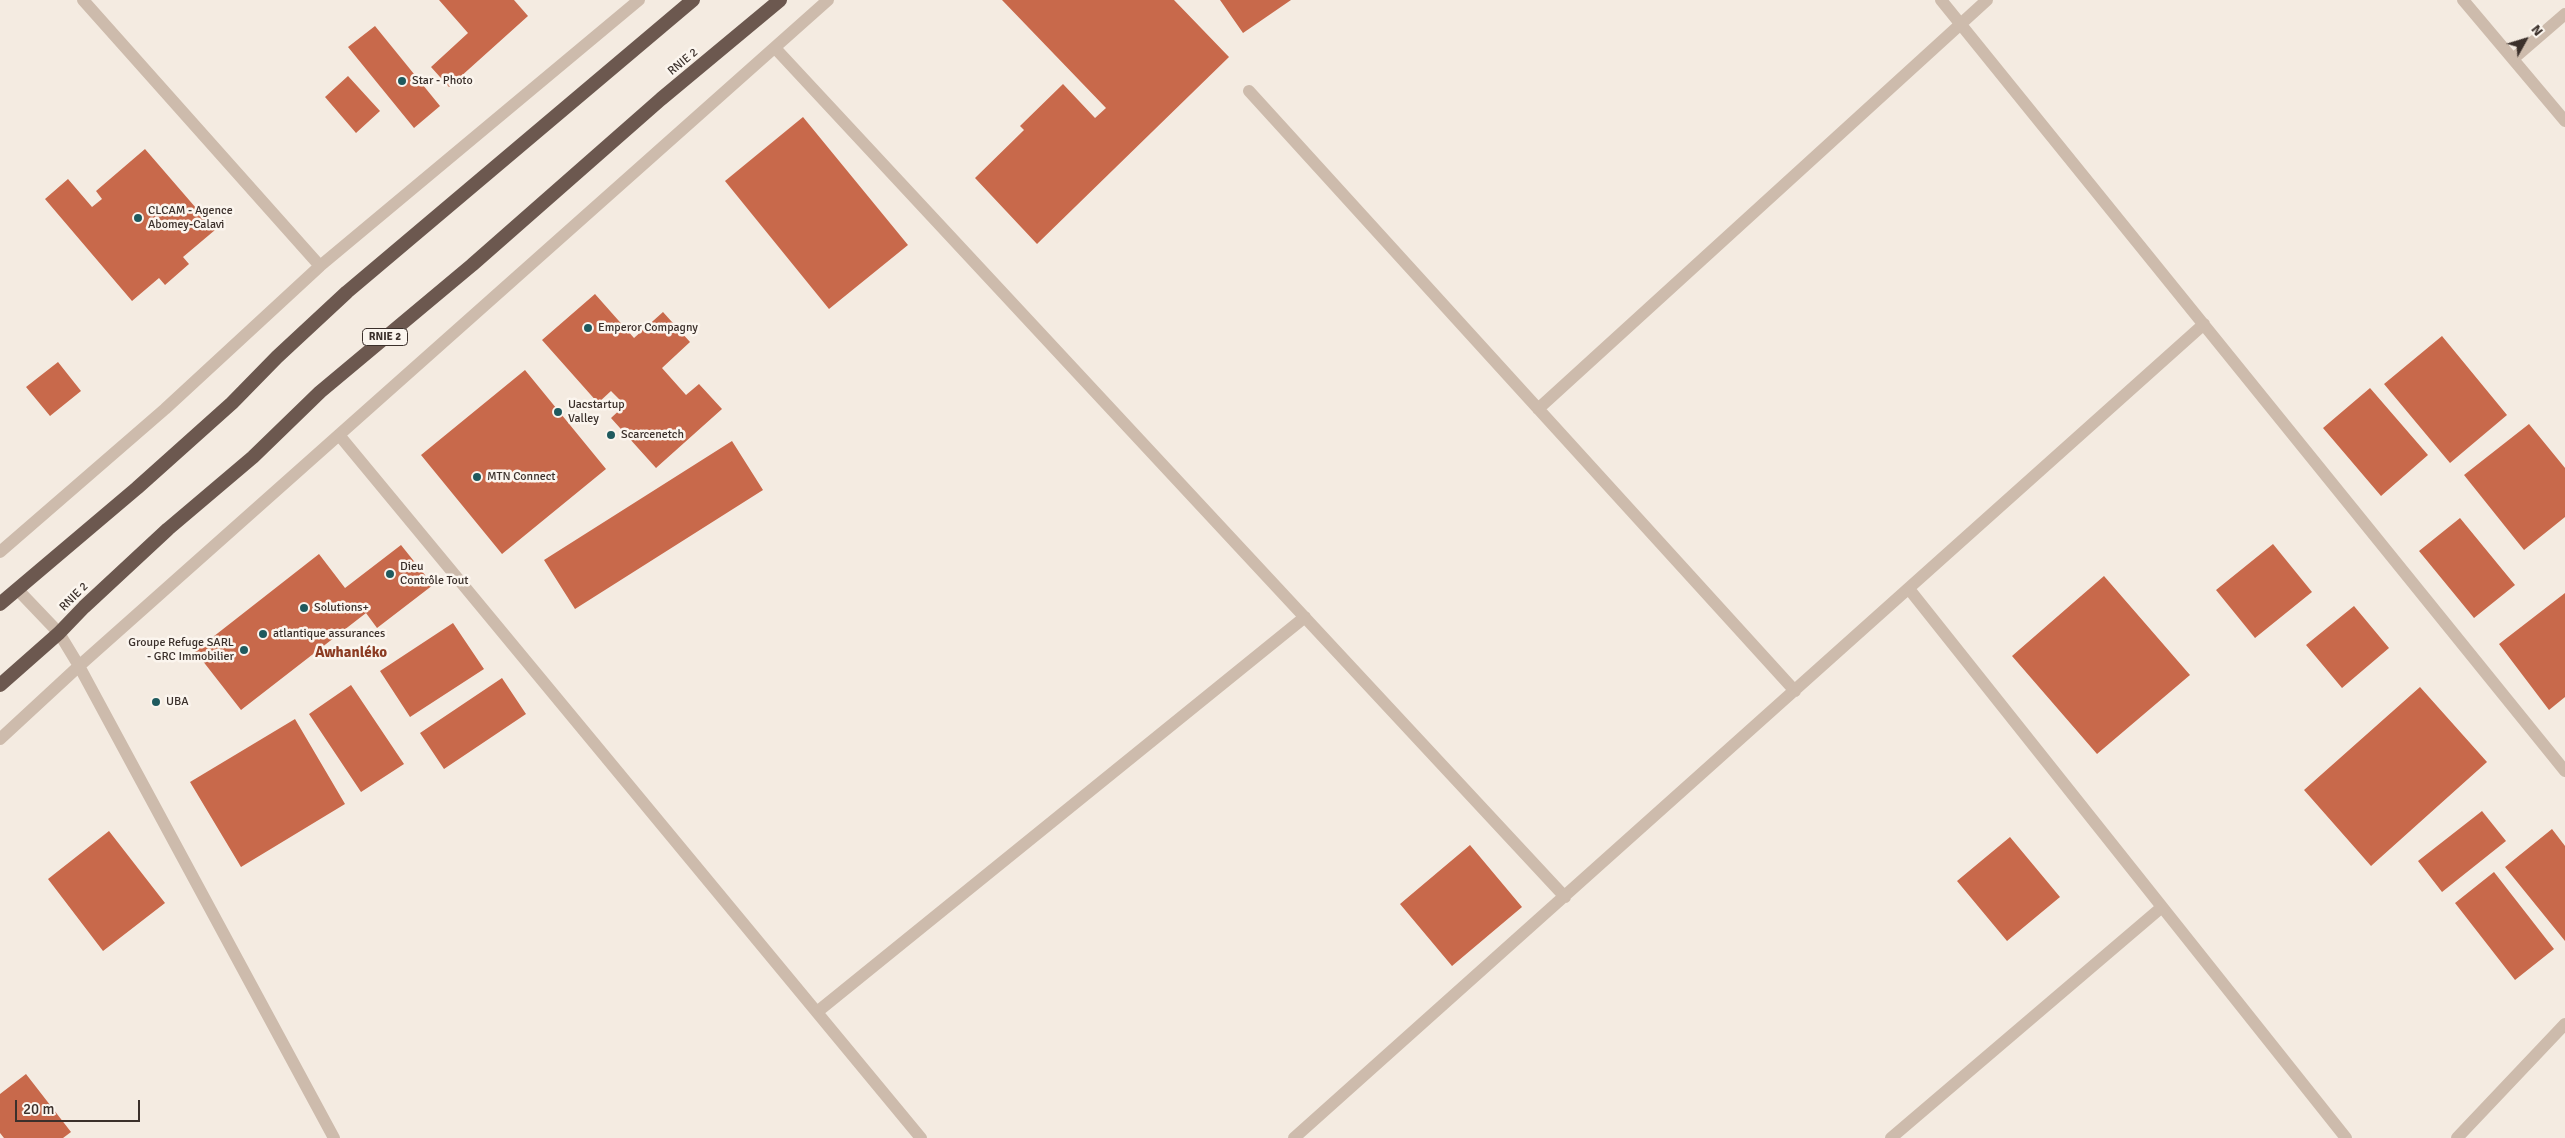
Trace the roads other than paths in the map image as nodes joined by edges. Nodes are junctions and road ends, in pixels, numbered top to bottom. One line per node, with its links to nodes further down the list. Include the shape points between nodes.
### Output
1 (83, 0): 15 (street)
2 (639, 0): 15 (street)
3 (692, 0): 20 (highway, via 347,292 232,403)
4 (780, 0): 24 (highway, RNIE 2 / RNIE 2, via 320,392 253,457 146,549)
5 (828, 0): 11 (street)
6 (1941, 0): 10 (street)
7 (1987, 0): 10 (street)
8 (2463, 0): 12 (street)
9 (2565, 14): 12 (street)
10 (1959, 24): 16 (street); 17 (street)
11 (775, 48): 18 (street); 23 (street)
12 (2513, 59): 14 (street)
13 (1249, 91): 17 (street)
14 (2565, 121)
15 (320, 266): 19 (street, via 165,409)
16 (2204, 324): 21 (street); 29 (street)
17 (1538, 409): 27 (street)
18 (339, 435): 25 (street); 32 (street)
19 (0, 552)
20 (17, 589): 22 (highway); 24 (street)
21 (1909, 589): 27 (street); 31 (street)
22 (0, 604)
23 (1305, 618): 30 (street); 32 (street)
24 (59, 633): 25 (street); 26 (highway, RNIE 2 / RNIE 2)
25 (79, 666): 28 (street); 34 (street)
26 (0, 685)
27 (1795, 691): 30 (street)
28 (0, 739)
29 (2565, 771)
30 (1565, 897): 36 (street)
31 (2162, 907): 37 (street); 38 (street)
32 (817, 1012): 35 (street)
33 (2565, 1024): 39 (street)
34 (334, 1138)
35 (921, 1138)
36 (1294, 1138)
37 (1890, 1138)
38 (2346, 1138)
39 (2458, 1138)

